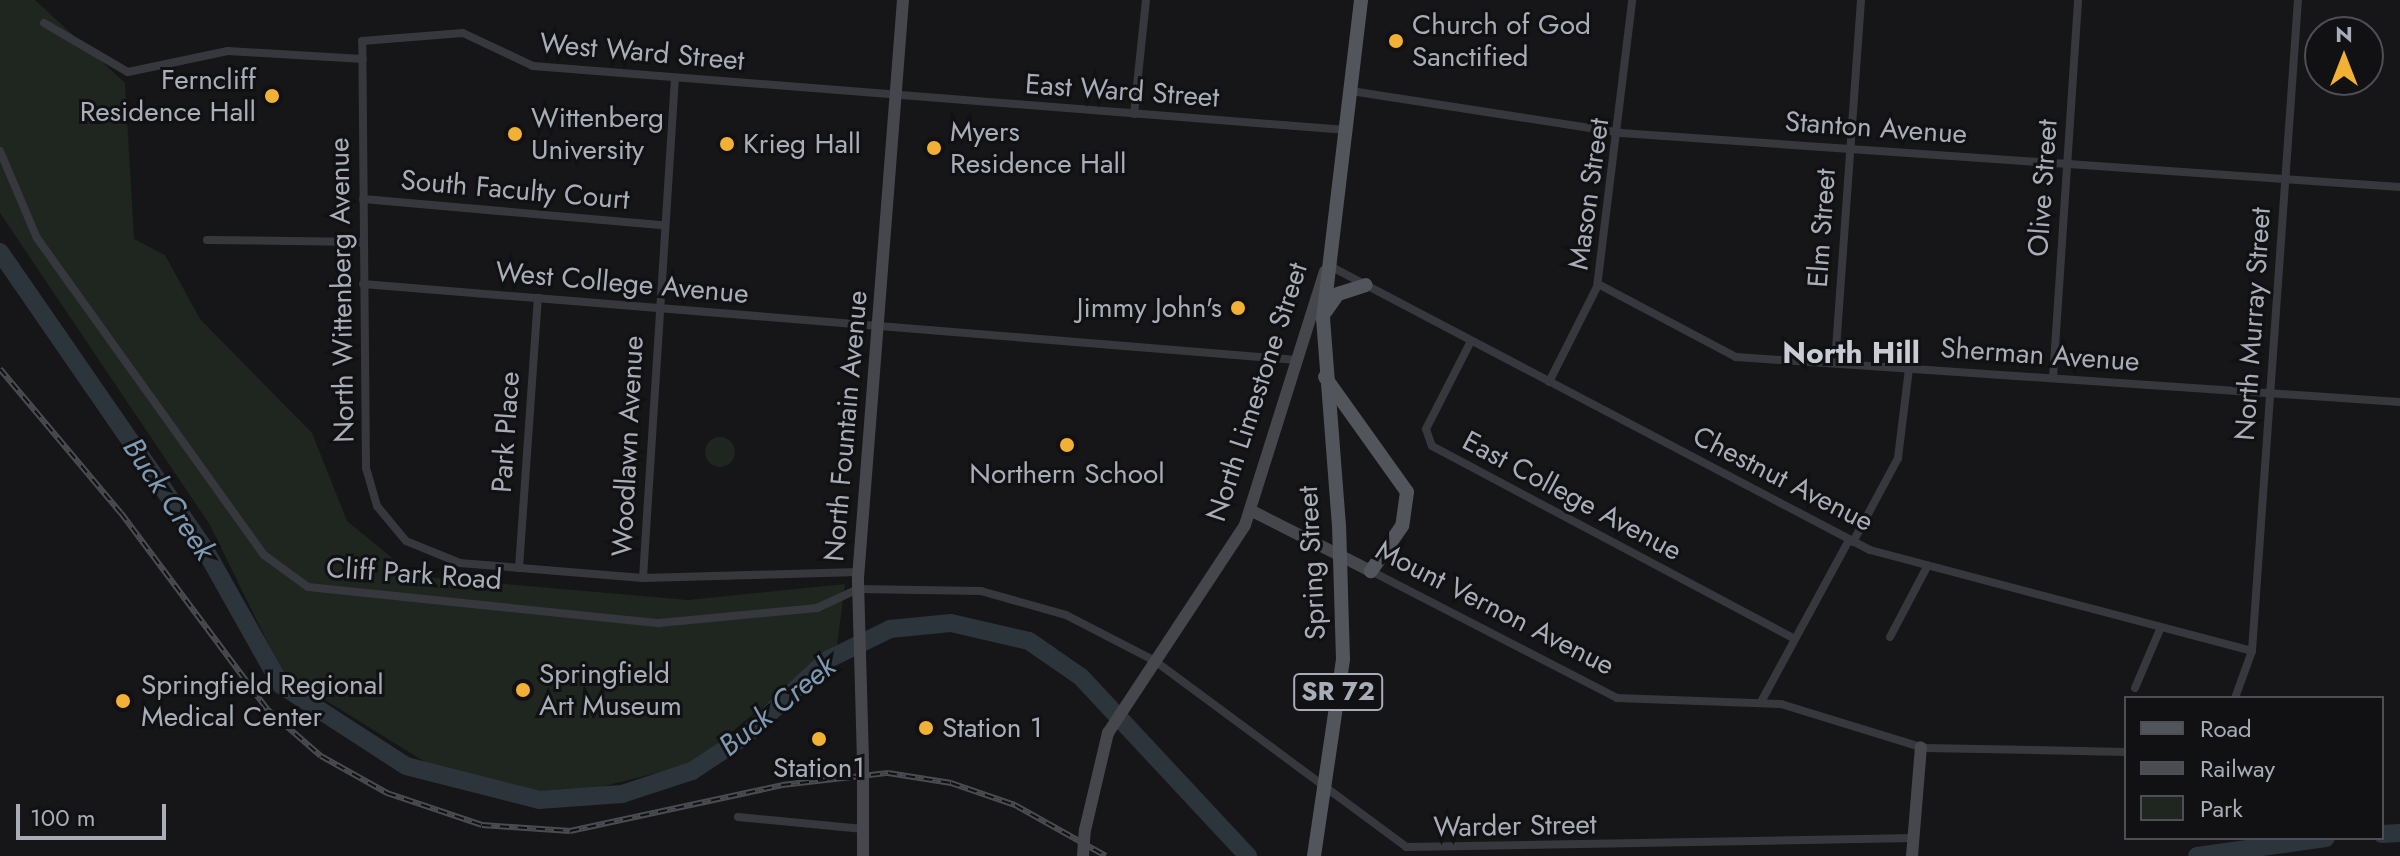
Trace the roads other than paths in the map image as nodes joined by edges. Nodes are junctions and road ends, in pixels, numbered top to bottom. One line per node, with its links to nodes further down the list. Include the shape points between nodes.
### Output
1 (903, 0): 12 (street, North Fountain Avenue)
2 (1146, 0): 13 (street)
3 (1361, 0): 11 (main road, North Limestone Street / SR 72)
4 (1632, 0): 15 (street, Mason Street)
5 (1861, 0): 16 (street, Elm Street)
6 (2078, 0): 18 (street, Olive Street)
7 (2298, 0): 19 (street, North Murray Street)
8 (44, 23): 9 (street, via 128,72 228,51)
9 (363, 59): 10 (street, West Ward Street, via 362,41 463,33 533,66); 21 (street, North Wittenberg Avenue)
10 (675, 78): 12 (street, West Ward Street); 22 (street, Woodlawn Avenue)
11 (1351, 91): 14 (main road, North Limestone Street / SR 72); 15 (street, Stanton Avenue)
12 (895, 96): 13 (street, East Ward Street); 32 (street, North Fountain Avenue)
13 (1134, 114): 14 (street, East Ward Street)
14 (1346, 130): 25 (main road, North Limestone Street / SR 72)
15 (1621, 133): 16 (street, Stanton Avenue); 27 (street, Mason Street)
16 (1850, 148): 18 (street, Stanton Avenue); 35 (street, Elm Street)
17 (0, 151): 49 (street, Cliff Park Road, via 37,238 264,555 293,580 348,596 500,602 659,623 817,608)
18 (2067, 164): 19 (street, Stanton Avenue); 38 (street, Olive Street)
19 (2285, 179): 20 (street, Stanton Avenue); 40 (street, North Murray Street)
20 (2400, 187)
21 (363, 199): 22 (street, South Faculty Court); 24 (street, North Wittenberg Avenue)
22 (663, 225): 30 (street, Woodlawn Avenue)
23 (207, 240): 24 (street)
24 (363, 242): 26 (street, North Wittenberg Avenue)
25 (1327, 265): 28 (street, Chestnut Avenue); 31 (main road, Spring Street / SR 72); 34 (street, North Limestone Street)
26 (363, 284): 29 (street, West College Avenue); 45 (street, North Wittenberg Avenue, via 366,468 385,516 426,555)
27 (1598, 284): 35 (street, Sherman Avenue, via 1736,357); 39 (street, Mason Street)
28 (1366, 285): 31 (main road, via 1338,294); 33 (street, Chestnut Avenue)
29 (538, 298): 30 (street, West College Avenue); 45 (street, Park Place)
30 (658, 308): 32 (street, West College Avenue); 48 (street, Woodlawn Avenue)
31 (1323, 319): 37 (main road, Spring Street / SR 72)
32 (878, 326): 34 (street); 47 (street, North Fountain Avenue)
33 (1471, 341): 39 (street, Chestnut Avenue); 52 (street, East College Avenue, via 1426,429 1432,446)
34 (1297, 360): 42 (street, North Limestone Street)
35 (1835, 363): 36 (street, Sherman Avenue)
36 (1909, 368): 38 (street, Sherman Avenue); 43 (street, via 1898,458)
37 (1323, 375): 46 (main road, via 1407,492 1402,526); 65 (main road, Spring Street / SR 72, bridge, via 1339,526 1343,659)
38 (2053, 378): 40 (street, Sherman Avenue)
39 (1549, 382): 43 (street, Chestnut Avenue)
40 (2270, 394): 41 (street, Sherman Avenue); 53 (street, North Murray Street)
41 (2400, 402)
42 (1250, 510): 46 (street, Mount Vernon Avenue); 54 (street, North Limestone Street)
43 (1851, 541): 44 (street, Chestnut Avenue); 52 (street)
44 (1928, 565): 50 (street, Chestnut Avenue); 51 (street)
45 (519, 568): 48 (street)
46 (1371, 571): 57 (street, Mount Vernon Avenue, via 1598,691 1633,701)
47 (858, 572): 48 (street); 49 (street, North Fountain Avenue)
48 (643, 578)
49 (858, 589): 54 (street, Warder Street, via 1010,596 1100,630); 61 (street, North Fountain Avenue, bridge)
50 (2161, 627): 53 (street, Chestnut Avenue); 55 (street)
51 (1890, 637)
52 (1795, 639): 57 (street)
53 (2252, 651): 56 (street, North Murray Street)
54 (1155, 661): 62 (street, Warder Street, via 1313,773 1380,833 1420,851); 64 (street, North Limestone Street, bridge, via 1100,756)
55 (2135, 688)
56 (2236, 696)
57 (1761, 702): 58 (street, Mount Vernon Avenue, via 1808,709)
58 (1921, 747): 59 (street, Mount Vernon Avenue); 62 (street)
59 (2124, 752)
60 (738, 817): 61 (street)
61 (863, 829): 63 (street, North Fountain Avenue)
62 (1913, 848)
63 (863, 856)
64 (1083, 856)
65 (1314, 856)

